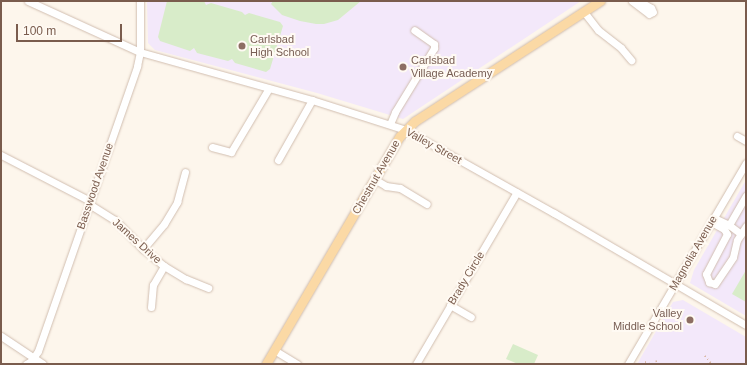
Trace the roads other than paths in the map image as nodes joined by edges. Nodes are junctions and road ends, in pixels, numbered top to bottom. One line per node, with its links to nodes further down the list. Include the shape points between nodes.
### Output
1 (28, 1): 8 (street, Valley Street)
2 (140, 1): 8 (street, Basswood Avenue)
3 (600, 1): 6 (main road, Chestnut Avenue)
4 (632, 1): 5 (street, via 649,14 653,12)
5 (639, 1)
6 (584, 12): 9 (street, via 598,30 621,48); 13 (main road, Chestnut Avenue, via 415,121)
7 (414, 30): 12 (street, via 434,44 434,48)
8 (140, 52): 10 (street, Valley Street); 24 (street, Basswood Avenue)
9 (631, 60)
10 (269, 88): 11 (street, Valley Street); 16 (street, via 231,152)
11 (312, 100): 12 (street, Valley Street); 18 (street)
12 (390, 124): 13 (street, Valley Street)
13 (406, 130): 21 (main road, Chestnut Avenue); 22 (street, Valley Street)
14 (737, 136): 15 (street)
15 (746, 141)
16 (212, 147)
17 (1, 155): 24 (street, James Drive)
18 (278, 160)
19 (745, 166): 26 (street, Magnolia Avenue)
20 (185, 172): 30 (street, via 177,202 164,224)
21 (374, 179): 25 (street, via 386,186 400,188); 39 (main road, Chestnut Avenue)
22 (517, 192): 32 (street, Valley Street); 34 (street, Brady Circle)
23 (746, 194): 27 (street)
24 (90, 202): 30 (street, James Drive, via 115,220); 40 (street, Basswood Avenue)
25 (427, 204)
26 (713, 220): 27 (street); 29 (street, via 727,234 706,274 709,282 715,284 733,256); 32 (street, Magnolia Avenue)
27 (729, 225): 29 (street)
28 (746, 226): 29 (street)
29 (741, 234)
30 (143, 249): 31 (street, James Drive)
31 (164, 266): 33 (street, James Drive); 35 (street, via 153,285)
32 (675, 284): 37 (street, Valley Street); 46 (street, Magnolia Avenue)
33 (208, 288)
34 (450, 305): 36 (street); 45 (street, Brady Circle)
35 (151, 307)
36 (471, 317)
37 (746, 325)
38 (1, 336): 40 (street)
39 (274, 350): 43 (main road, Chestnut Avenue); 44 (street)
40 (34, 358): 41 (street, Basswood Avenue); 42 (street)
41 (26, 364)
42 (43, 364)
43 (266, 364)
44 (297, 364)
45 (416, 364)
46 (628, 364)

